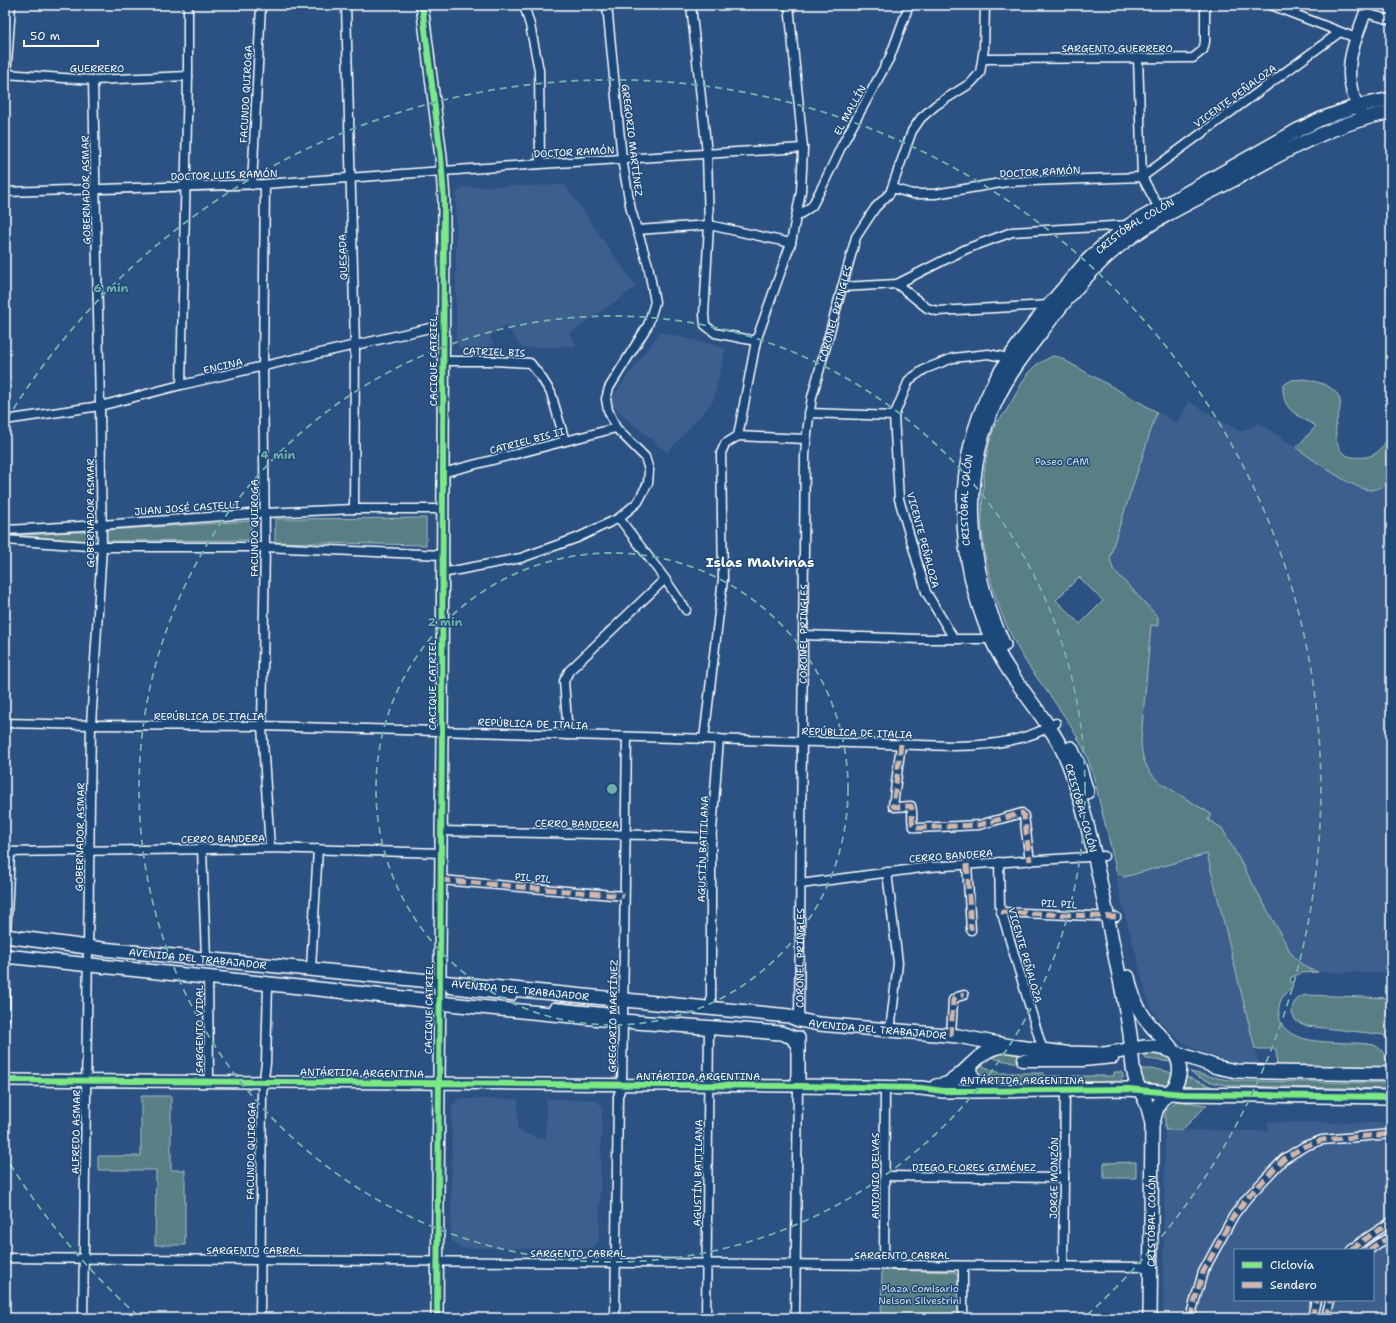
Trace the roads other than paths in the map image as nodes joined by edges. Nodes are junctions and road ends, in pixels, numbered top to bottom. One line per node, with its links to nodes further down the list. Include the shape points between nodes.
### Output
1 (11, 5): 20 (street)
2 (188, 5): 21 (street)
3 (261, 5): 36 (street, FACUNDO QUIROGA)
4 (346, 5): 33 (street, QUESADA)
5 (422, 5): 32 (street, CACIQUE CATRIEL)
6 (524, 5): 31 (street, via 539,70)
7 (607, 5): 30 (street, GREGORIO MARTÍNEZ)
8 (691, 5): 29 (street)
9 (790, 5): 28 (street)
10 (909, 5): 42 (street, EL MALLÍN, via 890,57 812,206)
11 (985, 5): 19 (street, CORONEL PRINGLES)
12 (1205, 5): 18 (street, SARGENTO GUERRERO, via 1205,42 1203,50 1193,58)
13 (1271, 5): 16 (street)
14 (1367, 9): 15 (street); 17 (street)
15 (1391, 20)
16 (1340, 32): 17 (street); 34 (street, VICENTE PEÑALOZA)
17 (1356, 38): 26 (street, via 1349,74 1351,90)
18 (1138, 58): 19 (street, SARGENTO GUERRERO); 34 (street)
19 (983, 59): 38 (street, CORONEL PRINGLES, via 980,73 971,83 936,105 921,118 912,131)
20 (6, 74): 22 (street, GUERRERO); 23 (street)
21 (188, 76): 22 (street, GUERRERO); 37 (street)
22 (93, 80): 39 (street, GOBERNADOR ASMAR)
23 (5, 94)
24 (1391, 99): 26 (main road)
25 (1391, 107): 26 (main road)
26 (1361, 112): 27 (main road); 41 (main road, CRISTÓBAL COLÓN, via 1332,114 1298,130); 85 (main road, CRISTÓBAL COLÓN, via 1346,123 1294,147 1162,218 1122,244 1083,280 1062,305 1019,360 996,400 984,432 975,478 973,512 976,558 1000,636)
27 (1391, 112)
28 (803, 148): 29 (street, DOCTOR RAMÓN); 42 (street, via 801,191)
29 (707, 153): 30 (street, DOCTOR RAMÓN); 43 (street)
30 (622, 159): 31 (street, DOCTOR RAMÓN); 45 (street, GREGORIO MARTÍNEZ)
31 (540, 164): 32 (street, DOCTOR RAMÓN)
32 (443, 170): 33 (street, DOCTOR LUIS RAMÓN); 50 (street, CACIQUE CATRIEL)
33 (351, 177): 35 (street, DOCTOR LUIS RAMÓN); 52 (street, QUESADA)
34 (1142, 177): 38 (street, DOCTOR RAMÓN, via 1007,182 935,194 913,194); 41 (street)
35 (265, 184): 36 (street, DOCTOR LUIS RAMÓN); 55 (street, FACUNDO QUIROGA)
36 (252, 185): 37 (street, DOCTOR LUIS RAMÓN)
37 (186, 187): 39 (street, DOCTOR LUIS RAMÓN); 56 (street)
38 (892, 188): 48 (street, CORONEL PRINGLES, via 856,237)
39 (96, 189): 40 (street, DOCTOR LUIS RAMÓN); 57 (street, GOBERNADOR ASMAR)
40 (5, 192)
41 (1159, 208): 44 (main road, CRISTÓBAL COLÓN)
42 (796, 217): 46 (street)
43 (709, 225): 45 (street); 46 (street); 51 (street, via 705,325 715,333)
44 (1130, 225): 47 (street, via 1012,232 966,249); 49 (main road, CRISTÓBAL COLÓN, via 1102,247)
45 (637, 230): 61 (street, GREGORIO MARTÍNEZ, via 648,265 654,302 648,325 609,388 606,398 608,410)
46 (791, 243): 51 (street)
47 (897, 284): 48 (street); 49 (street, via 927,308 937,311)
48 (842, 287): 58 (street, CORONEL PRINGLES)
49 (1050, 305): 53 (main road, CRISTÓBAL COLÓN)
50 (443, 325): 52 (street, ENCINA); 54 (street, CACIQUE CATRIEL)
51 (756, 341): 62 (street)
52 (356, 346): 55 (street, ENCINA); 66 (street, QUESADA)
53 (1009, 358): 59 (street, VICENTE PEÑALOZA, via 988,354 953,358 924,369 909,380); 80 (main road, CRISTÓBAL COLÓN, via 992,388 975,428 964,496 967,563 976,597)
54 (443, 362): 64 (street, CATRIEL BIS, via 530,363 551,393); 65 (street, CACIQUE CATRIEL)
55 (262, 367): 56 (street, ENCINA); 68 (street, FACUNDO QUIROGA)
56 (181, 385): 57 (street, ENCINA)
57 (100, 406): 60 (street, ENCINA); 70 (street, GOBERNADOR ASMAR)
58 (809, 413): 59 (street); 63 (street, CORONEL PRINGLES)
59 (894, 416): 81 (street, VICENTE PEÑALOZA, via 899,499 926,592)
60 (5, 420)
61 (616, 428): 64 (street, CATRIEL BIS II); 69 (street, via 645,457 649,470 648,483 638,502)
62 (738, 436): 63 (street); 89 (street, via 725,444 721,453 723,579)
63 (806, 439): 79 (street, CORONEL PRINGLES)
64 (565, 441): 65 (street, CATRIEL BIS II)
65 (442, 473): 67 (street, CACIQUE CATRIEL)
66 (354, 509): 67 (street, JUAN JOSÉ CASTELLI); 68 (street, JUAN JOSÉ CASTELLI)
67 (442, 509): 75 (street, CACIQUE CATRIEL)
68 (264, 513): 70 (street, JUAN JOSÉ CASTELLI); 74 (street, FACUNDO QUIROGA)
69 (619, 518): 76 (street, via 577,538 521,558); 77 (street)
70 (102, 525): 71 (street, JUAN JOSÉ CASTELLI); 73 (street, GOBERNADOR ASMAR)
71 (5, 530)
72 (5, 540): 73 (street)
73 (102, 547): 74 (street); 83 (street, GOBERNADOR ASMAR)
74 (265, 547): 75 (street); 84 (street, FACUNDO QUIROGA)
75 (442, 555): 76 (street, CACIQUE CATRIEL)
76 (442, 574): 86 (street, CACIQUE CATRIEL)
77 (665, 579): 78 (street); 87 (street, via 569,671 564,681)
78 (686, 610)
79 (803, 635): 81 (street); 91 (street, CORONEL PRINGLES)
80 (992, 638): 81 (street); 85 (main road, CRISTÓBAL COLÓN, via 1008,671)
81 (954, 639)
82 (5, 723): 83 (street, REPÚBLICA DE ITALIA)
83 (91, 725): 84 (street, REPÚBLICA DE ITALIA); 99 (street, GOBERNADOR ASMAR)
84 (262, 726): 86 (street, REPÚBLICA DE ITALIA); 96 (street, FACUNDO QUIROGA)
85 (1053, 726): 92 (street, REPÚBLICA DE ITALIA, via 1041,732 978,745); 102 (main road, CRISTÓBAL COLÓN, via 1071,769)
86 (442, 732): 87 (street, REPÚBLICA DE ITALIA); 93 (street, CACIQUE CATRIEL)
87 (568, 735): 88 (street, REPÚBLICA DE ITALIA)
88 (627, 737): 89 (street, REPÚBLICA DE ITALIA); 94 (street, GREGORIO MARTÍNEZ)
89 (704, 739): 90 (street, REPÚBLICA DE ITALIA)
90 (719, 739): 91 (street, REPÚBLICA DE ITALIA); 95 (street, AGUSTÍN BATTILANA)
91 (802, 742): 92 (street, REPÚBLICA DE ITALIA); 108 (street, CORONEL PRINGLES)
92 (901, 744): 103 (street, via 893,806 912,807 913,826 975,826 1022,813)
93 (441, 832): 94 (street, CERRO BANDERA); 101 (street, CACIQUE CATRIEL)
94 (626, 834): 95 (street, CERRO BANDERA); 109 (street, GREGORIO MARTÍNEZ)
95 (712, 838): 126 (street, AGUSTÍN BATTILANA)
96 (270, 848): 97 (street, CERRO BANDERA); 98 (street, CERRO BANDERA)
97 (202, 849): 99 (street, CERRO BANDERA); 116 (street)
98 (318, 849): 101 (street, CERRO BANDERA); 118 (street)
99 (89, 851): 100 (street, CERRO BANDERA); 114 (street, GOBERNADOR ASMAR)
100 (8, 852): 113 (street)
101 (441, 854): 107 (street, CACIQUE CATRIEL)
102 (1100, 857): 103 (street, CERRO BANDERA); 111 (main road, CRISTÓBAL COLÓN)
103 (1030, 861): 104 (street, CERRO BANDERA)
104 (999, 862): 105 (street, CERRO BANDERA); 110 (street, VICENTE PEÑALOZA)
105 (967, 864): 106 (street, CERRO BANDERA); 112 (street)
106 (887, 872): 108 (street, CERRO BANDERA); 132 (street, via 898,964)
107 (441, 880): 109 (street, PIL PIL); 120 (street, CACIQUE CATRIEL)
108 (800, 884): 129 (street, CORONEL PRINGLES)
109 (624, 896): 124 (street, GREGORIO MARTÍNEZ)
110 (1001, 912): 111 (street, PIL PIL); 137 (street, VICENTE PEÑALOZA)
111 (1112, 917): 134 (main road, CRISTÓBAL COLÓN); 138 (main road, CRISTÓBAL COLÓN, via 1134,1000 1148,1023)
112 (970, 930)
113 (5, 936): 114 (main road, AVENIDA DEL TRABAJADOR)
114 (88, 947): 116 (main road, AVENIDA DEL TRABAJADOR); 117 (street, ALFREDO ASMAR)
115 (5, 956): 117 (main road, AVENIDA DEL TRABAJADOR); 128 (street)
116 (206, 958): 118 (main road, AVENIDA DEL TRABAJADOR)
117 (88, 964): 119 (main road, AVENIDA DEL TRABAJADOR); 143 (street, ALFREDO ASMAR)
118 (311, 968): 120 (main road, AVENIDA DEL TRABAJADOR)
119 (208, 978): 121 (main road, AVENIDA DEL TRABAJADOR); 144 (street, SARGENTO VIDAL)
120 (440, 982): 124 (main road, AVENIDA DEL TRABAJADOR); 125 (street, CACIQUE CATRIEL)
121 (268, 984): 125 (main road, AVENIDA DEL TRABAJADOR); 145 (street, FACUNDO QUIROGA, via 266,1067)
122 (964, 995): 133 (street, via 954,1000)
123 (512, 996): 123 (street, via 450,989 449,987 450,985 512,992)
124 (622, 999): 126 (main road, AVENIDA DEL TRABAJADOR); 130 (street, GREGORIO MARTÍNEZ)
125 (440, 1002): 130 (main road, AVENIDA DEL TRABAJADOR); 146 (street, CACIQUE CATRIEL)
126 (711, 1008): 129 (main road, AVENIDA DEL TRABAJADOR, via 789,1016)
127 (553, 1011): 127 (street, via 611,1017 613,1015 554,1007)
128 (5, 1018)
129 (799, 1020): 132 (main road, AVENIDA DEL TRABAJADOR); 135 (main road, CORONEL PRINGLES)
130 (622, 1021): 131 (main road, AVENIDA DEL TRABAJADOR); 147 (street, GREGORIO MARTÍNEZ)
131 (709, 1028): 135 (main road, AVENIDA DEL TRABAJADOR, via 784,1034 792,1037); 148 (street, AGUSTÍN BATTILANA)
132 (890, 1031): 133 (main road, AVENIDA DEL TRABAJADOR)
133 (951, 1036): 136 (main road, AVENIDA DEL TRABAJADOR)
134 (1131, 1044): 137 (main road, via 1114,1053 1086,1054); 138 (main road); 154 (main road, CRISTÓBAL COLÓN, via 1134,1073)
135 (798, 1046): 149 (main road, CORONEL PRINGLES)
136 (1010, 1046): 137 (main road); 140 (main road, via 990,1049)
137 (1043, 1050)
138 (1174, 1052): 141 (main road, via 1217,1067 1236,1070); 155 (main road, CRISTÓBAL COLÓN, via 1180,1063 1180,1072 1176,1086)
139 (1022, 1059): 139 (street, via 1022,1062 1114,1059)
140 (971, 1065): 151 (main road, via 948,1084); 152 (main road, via 974,1080)
141 (1391, 1074)
142 (5, 1080): 143 (street, ANTÁRTIDA ARGENTINA)
143 (86, 1080): 144 (street, ANTÁRTIDA ARGENTINA); 166 (street, ALFREDO ASMAR)
144 (209, 1081): 145 (street, ANTÁRTIDA ARGENTINA)
145 (263, 1082): 146 (street, ANTÁRTIDA ARGENTINA); 167 (street, FACUNDO QUIROGA)
146 (439, 1083): 147 (street, ANTÁRTIDA ARGENTINA); 168 (street, CACIQUE CATRIEL)
147 (622, 1085): 148 (street, ANTÁRTIDA ARGENTINA); 169 (street, GREGORIO MARTÍNEZ, via 618,1092)
148 (709, 1086): 149 (street, ANTÁRTIDA ARGENTINA); 170 (street, AGUSTÍN BATTILANA)
149 (798, 1086): 150 (main road, ANTÁRTIDA ARGENTINA); 171 (street, CORONEL PRINGLES)
150 (885, 1088): 151 (main road, ANTÁRTIDA ARGENTINA); 159 (street, ANTONIO DELVAS)
151 (914, 1088): 152 (main road, ANTÁRTIDA ARGENTINA)
152 (998, 1090): 153 (main road, ANTÁRTIDA ARGENTINA)
153 (1065, 1090): 154 (main road, ANTÁRTIDA ARGENTINA); 160 (street, JORGE MONZÓN)
154 (1140, 1090): 155 (main road, ANTÁRTIDA ARGENTINA); 157 (main road, CRISTÓBAL COLÓN)
155 (1170, 1093): 156 (main road, ANTÁRTIDA ARGENTINA); 157 (main road, CRISTÓBAL COLÓN, via 1158,1104)
156 (1391, 1097)
157 (1152, 1124): 175 (main road, CRISTÓBAL COLÓN)
158 (1391, 1134): 186 (street, via 1322,1140 1304,1146 1284,1159 1234,1215 1203,1272)
159 (885, 1176): 160 (street, DIEGO FLORES GIMÉNEZ); 172 (street, ANTONIO DELVAS)
160 (1064, 1178): 174 (street, JORGE MONZÓN)
161 (1391, 1222): 163 (street)
162 (1391, 1237): 164 (street)
163 (1352, 1249)
164 (1370, 1249)
165 (5, 1258): 166 (street, SARGENTO CABRAL)
166 (84, 1259): 167 (street, SARGENTO CABRAL); 178 (street, ALFREDO ASMAR)
167 (260, 1260): 168 (street, SARGENTO CABRAL); 179 (street, FACUNDO QUIROGA)
168 (437, 1262): 169 (street, SARGENTO CABRAL); 180 (street, CACIQUE CATRIEL)
169 (616, 1263): 170 (street, SARGENTO CABRAL); 181 (street, GREGORIO MARTÍNEZ)
170 (706, 1264): 171 (street, SARGENTO CABRAL); 182 (street, AGUSTÍN BATTILANA)
171 (796, 1264): 172 (street, SARGENTO CABRAL); 183 (street, CORONEL PRINGLES)
172 (884, 1265): 173 (street, SARGENTO CABRAL)
173 (964, 1266): 174 (street, SARGENTO CABRAL); 184 (street)
174 (1063, 1266): 175 (street, SARGENTO CABRAL)
175 (1150, 1267): 185 (main road, CRISTÓBAL COLÓN)
176 (1316, 1301): 187 (street)
177 (1330, 1301): 188 (street)
178 (83, 1318)
179 (260, 1318)
180 (437, 1318)
181 (615, 1318)
182 (706, 1318)
183 (795, 1318)
184 (963, 1318)
185 (1150, 1318)
186 (1190, 1318)
187 (1312, 1318)
188 (1326, 1318)

